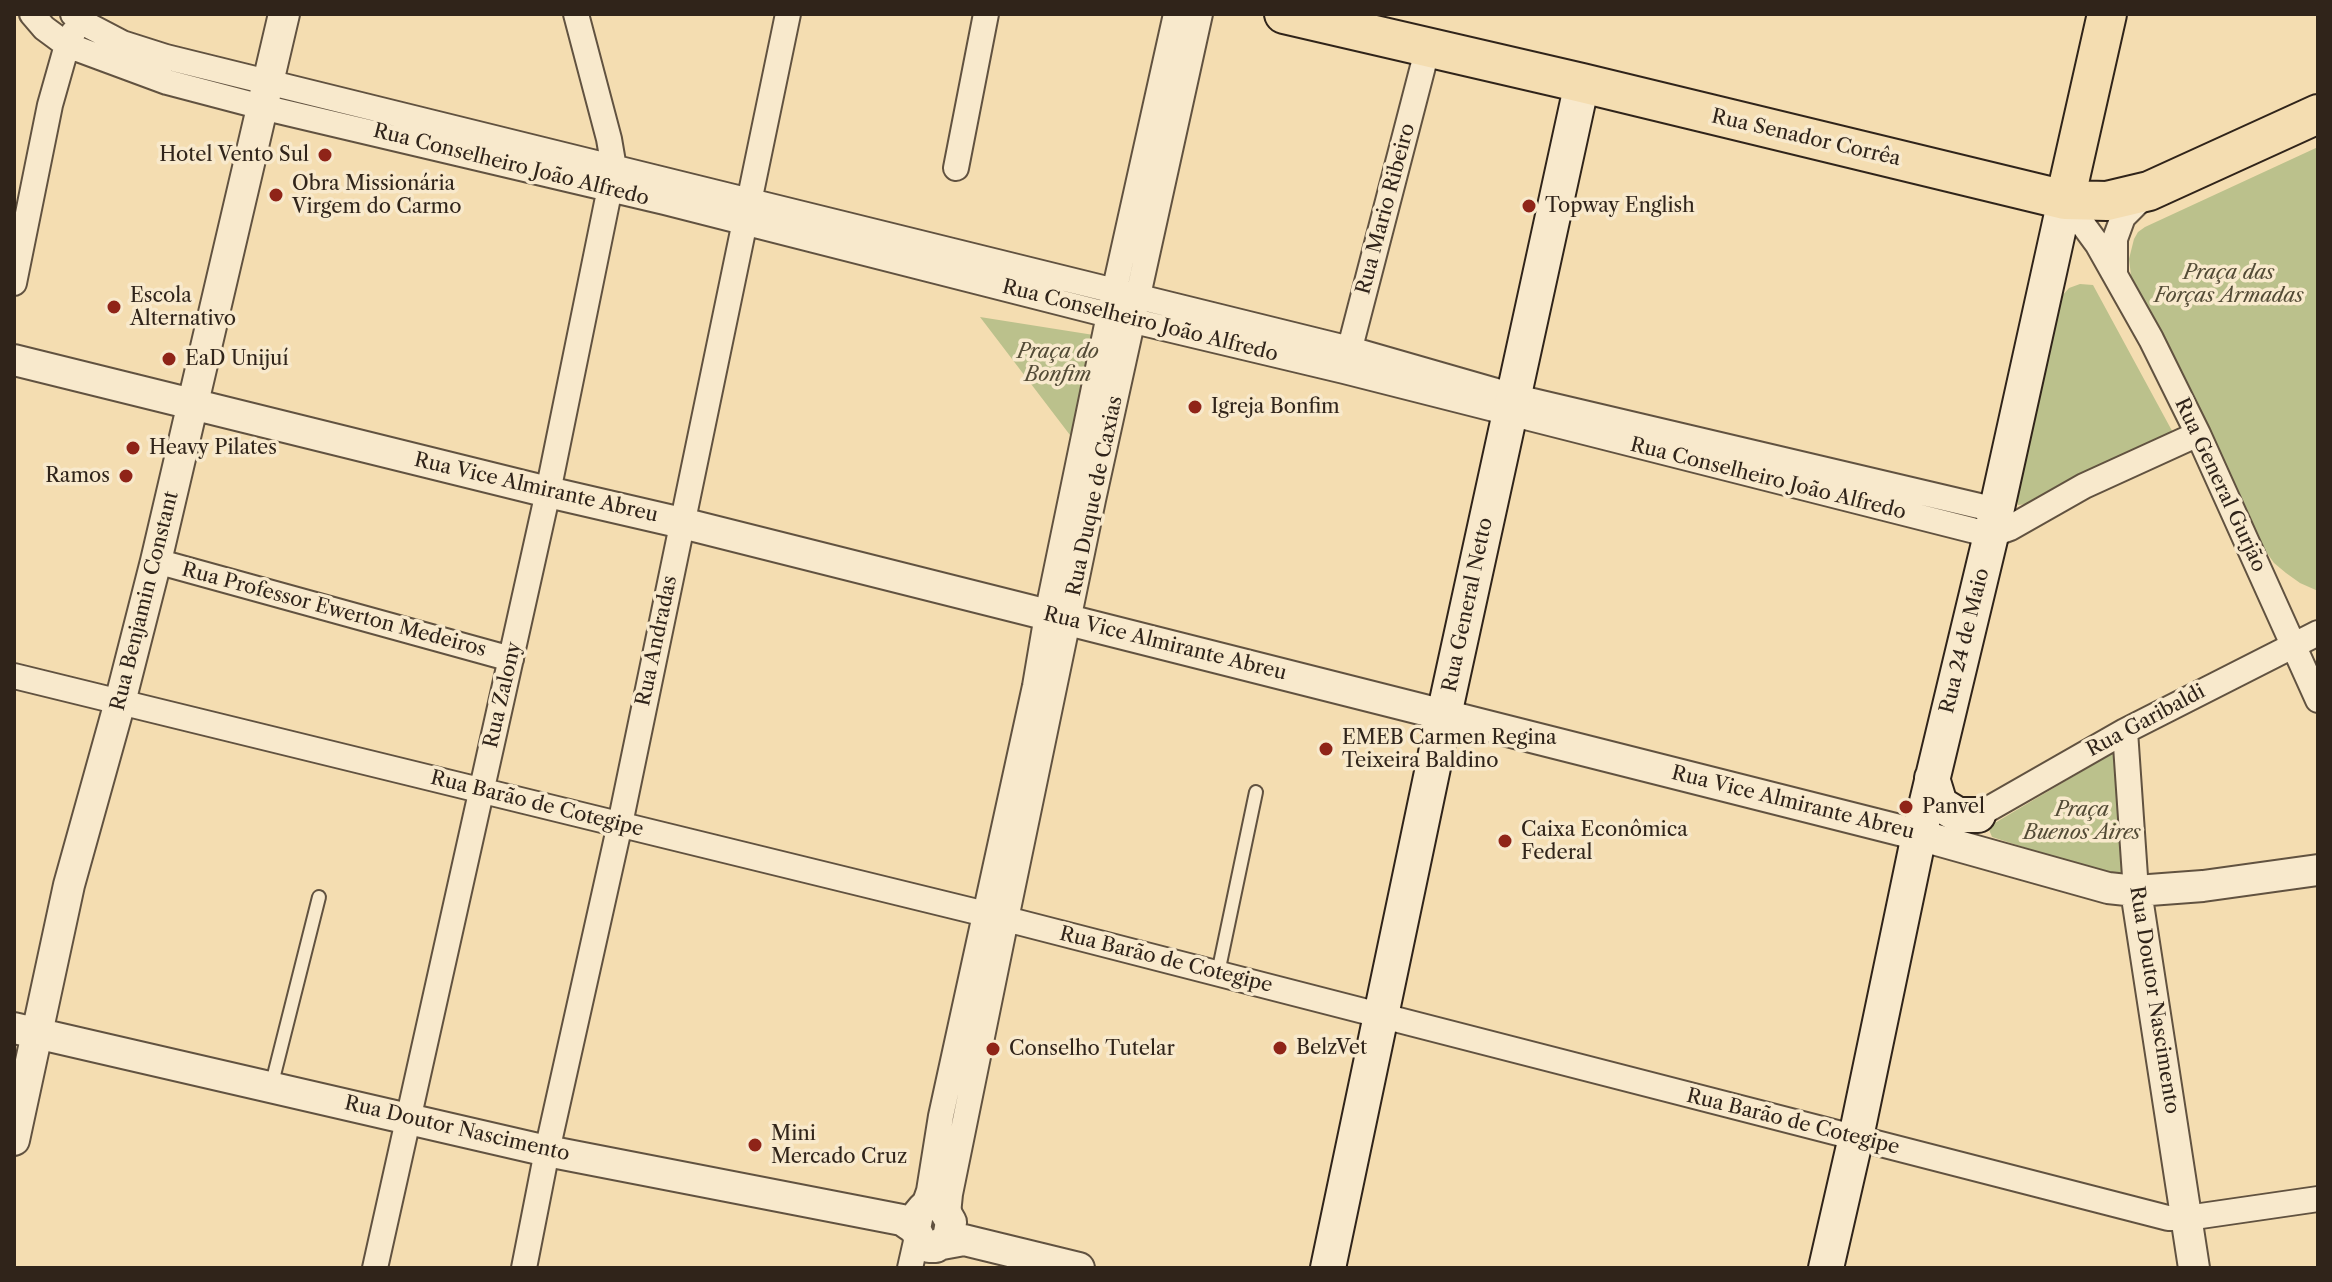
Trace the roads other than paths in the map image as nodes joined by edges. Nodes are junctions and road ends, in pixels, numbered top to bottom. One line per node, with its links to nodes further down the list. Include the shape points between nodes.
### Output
1 (284, 14): 13 (street, Rua Benjamin Constant)
2 (576, 14): 17 (street, via 609,139)
3 (788, 14): 20 (street, Rua Andradas)
4 (986, 14): 16 (street)
5 (1176, 14): 15 (street, Rua Duque de Caxias)
6 (1200, 14): 15 (street, Rua Duque de Caxias)
7 (1284, 14): 11 (main road, Rua Senador Corrêa)
8 (2107, 14): 19 (main road, Rua 24 de Maio)
9 (56, 19): 10 (street); 13 (street, Rua Conselheiro João Alfredo)
10 (67, 45): 13 (street, Rua Conselheiro João Alfredo, via 167,82); 22 (street)
11 (1428, 47): 12 (main road, Rua Senador Corrêa); 25 (street, Rua Mario Ribeiro)
12 (1582, 83): 19 (main road, Rua Senador Corrêa); 27 (main road, Rua General Netto)
13 (265, 94): 17 (street, Rua Conselheiro João Alfredo); 26 (street, Rua Benjamin Constant)
14 (2318, 114): 18 (main road, Rua Senador Corrêa)
15 (1161, 136): 23 (street, Rua Duque de Caxias)
16 (956, 168)
17 (612, 179): 20 (street, Rua Conselheiro João Alfredo); 29 (street, Rua Zalony)
18 (2149, 191): 19 (main road, Rua Senador Corrêa, via 2107,201); 21 (street, via 2123,217 2115,239)
19 (2065, 200): 21 (street, Rua General Gurjão); 30 (main road, Rua 24 de Maio)
20 (746, 212): 23 (street, Rua Conselheiro João Alfredo); 31 (street, Rua Andradas)
21 (2115, 275): 28 (street, Rua General Gurjão)
22 (14, 283)
23 (1124, 306): 25 (street, Rua Conselheiro João Alfredo); 33 (street, Rua Duque de Caxias)
24 (14, 360): 26 (street, Rua Vice Almirante Abreu)
25 (1347, 360): 27 (street, Rua Conselheiro João Alfredo)
26 (193, 404): 29 (street, Rua Vice Almirante Abreu); 32 (street, Rua Benjamin Constant)
27 (1512, 405): 30 (street, Rua Conselheiro João Alfredo); 40 (main road, Rua General Netto)
28 (2198, 434): 30 (street, via 2084,486 2010,528); 35 (street, Rua General Gurjão)
29 (548, 492): 31 (street, Rua Vice Almirante Abreu); 36 (street, Rua Zalony)
30 (1993, 522): 42 (main road, Rua 24 de Maio)
31 (682, 523): 33 (street, Rua Vice Almirante Abreu); 46 (street, Rua Andradas)
32 (156, 561): 36 (street, Rua Professor Ewerton Medeiros); 39 (street, Rua Benjamin Constant)
33 (1058, 617): 40 (street, Rua Vice Almirante Abreu); 52 (street, Rua Duque de Caxias)
34 (2318, 633): 35 (street, Rua Garibaldi)
35 (2293, 645): 38 (street, Rua General Gurjão); 41 (street, Rua Garibaldi)
36 (511, 659): 43 (street, Rua Zalony)
37 (14, 676): 39 (street, Rua Barão de Cotegipe)
38 (2318, 700)
39 (120, 702): 43 (street, Rua Barão de Cotegipe); 55 (street, Rua Benjamin Constant)
40 (1444, 715): 47 (street, Rua Vice Almirante Abreu); 54 (main road, Rua General Netto)
41 (2125, 731): 45 (street, Rua Garibaldi); 50 (street, Rua Doutor Nascimento)
42 (1932, 778): 45 (main road, via 1940,804 1958,815); 47 (main road, Rua 24 de Maio)
43 (481, 791): 46 (street, Rua Barão de Cotegipe); 57 (street, Rua Zalony)
44 (1256, 792): 53 (lane)
45 (1978, 815): 48 (street, via 1975,840)
46 (620, 824): 52 (street, Rua Barão de Cotegipe); 60 (street, Rua Andradas)
47 (1919, 835): 48 (street, Rua Vice Almirante Abreu); 58 (main road, Rua 24 de Maio)
48 (2000, 858): 50 (street, Rua Vice Almirante Abreu)
49 (2318, 870): 50 (street, Rua Vice Almirante Abreu)
50 (2136, 891): 62 (street, Rua Doutor Nascimento)
51 (319, 897): 56 (lane)
52 (995, 917): 53 (street, Rua Barão de Cotegipe); 63 (street, Rua Duque de Caxias, via 953,1119 950,1194)
53 (1218, 973): 54 (street, Rua Barão de Cotegipe)
54 (1382, 1017): 58 (street, Rua Barão de Cotegipe); 68 (main road, Rua General Netto)
55 (25, 1030): 56 (street, Rua Doutor Nascimento); 59 (street, Rua Benjamin Constant)
56 (271, 1087): 57 (street, Rua Doutor Nascimento)
57 (407, 1118): 60 (street, Rua Doutor Nascimento); 64 (street, Rua Zalony)
58 (1856, 1137): 62 (street, Rua Barão de Cotegipe, via 2168,1218); 69 (main road, Rua 24 de Maio)
59 (14, 1140)
60 (547, 1151): 63 (street, Rua Doutor Nascimento); 65 (street, Rua Andradas)
61 (2318, 1199): 62 (street, Rua Barão de Cotegipe)
62 (2187, 1218): 70 (street, Rua Doutor Nascimento)
63 (932, 1231): 66 (street, Rua Duque de Caxias); 67 (street, Rua Doutor Nascimento)
64 (375, 1268)
65 (524, 1268)
66 (910, 1268)
67 (1079, 1268)
68 (1328, 1268)
69 (1826, 1268)
70 (2194, 1268)

